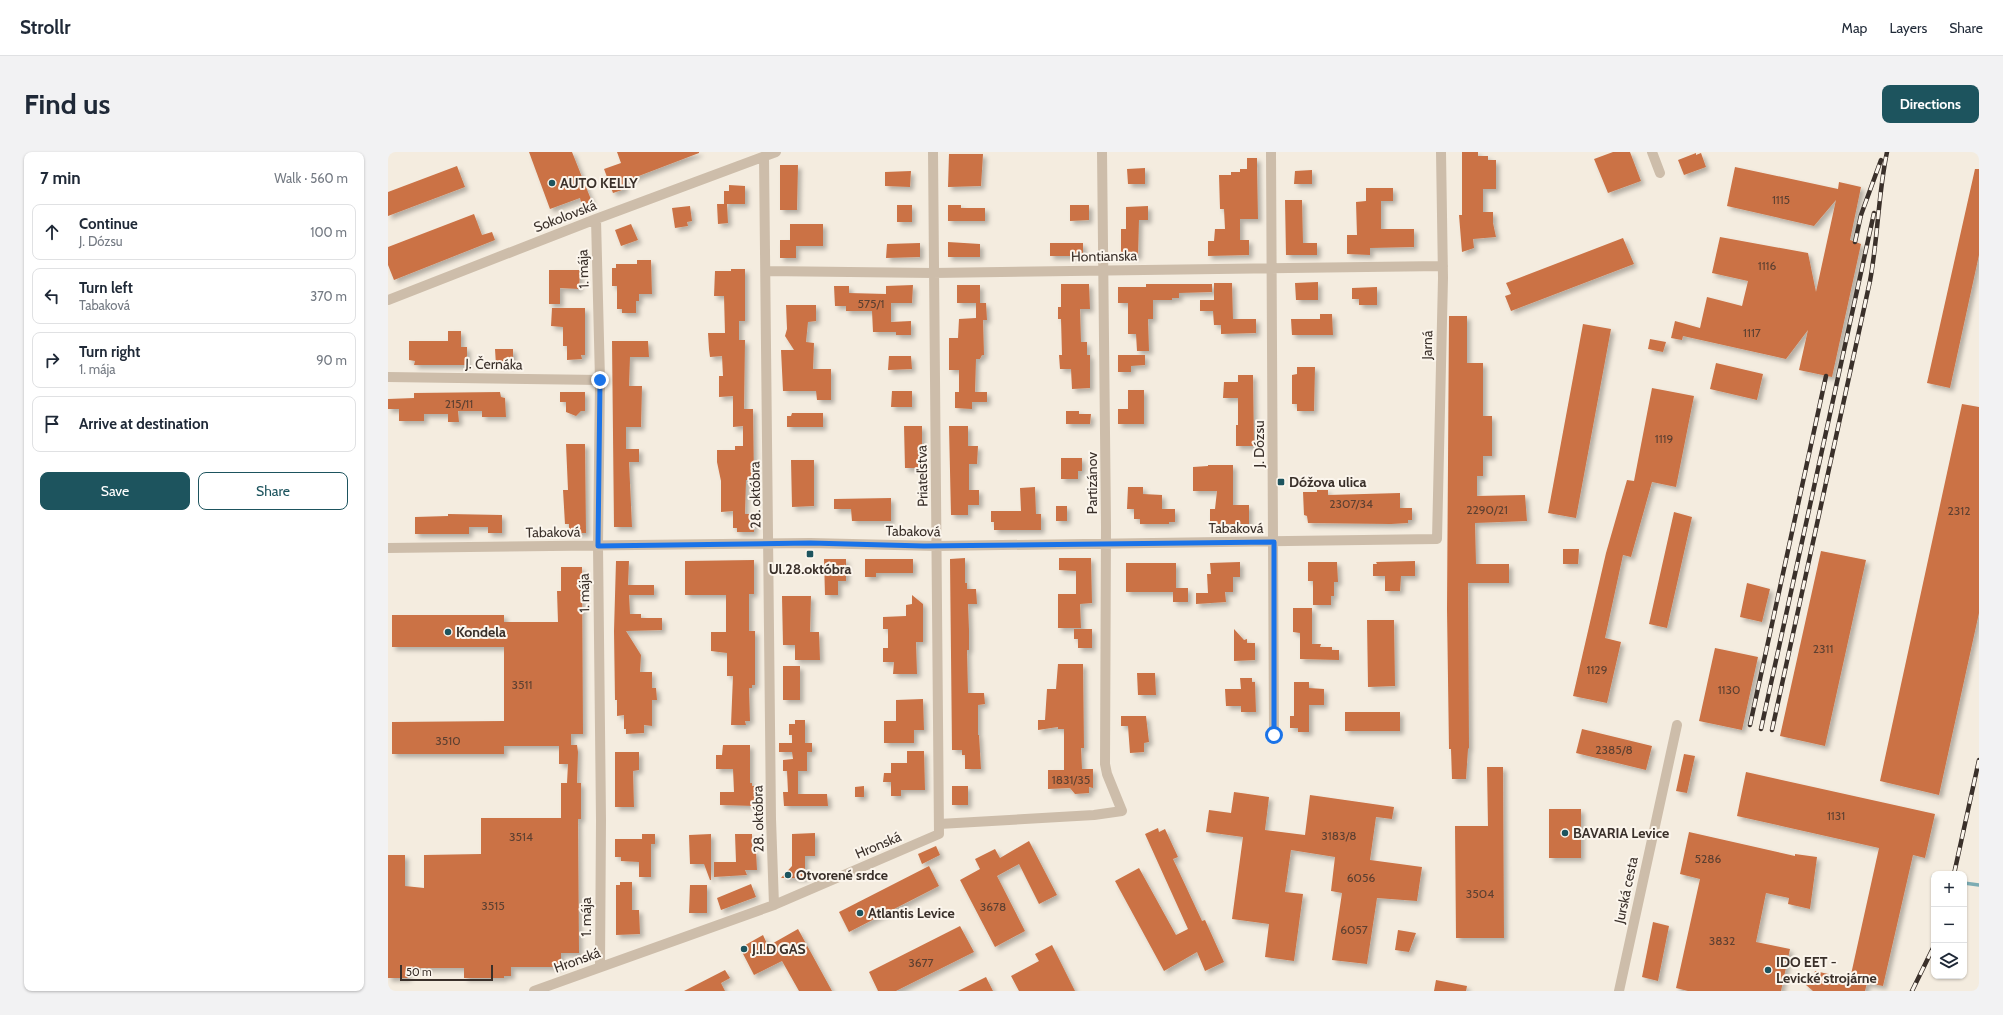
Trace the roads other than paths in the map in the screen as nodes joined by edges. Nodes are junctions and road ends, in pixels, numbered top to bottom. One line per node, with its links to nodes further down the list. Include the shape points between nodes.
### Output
1 (776, 152): 7 (street, Sokolovská)
2 (933, 152): 14 (street, Priateľstva)
3 (1102, 152): 11 (street, Partizánov)
4 (1271, 152): 12 (street, J. Dózsu)
5 (1441, 152): 10 (street, Jarná)
6 (1652, 152): 8 (street)
7 (764, 157): 9 (street, Sokolovská); 13 (street, 28. októbra)
8 (1660, 173)
9 (596, 219): 15 (street, Sokolovská); 17 (street, 1. mája)
10 (1443, 266): 12 (street, Hontianska); 18 (street, Jarná)
11 (1104, 270): 12 (street, Hontianska); 14 (street, Hontianska); 20 (street, Partizánov)
12 (1272, 270): 19 (street, J. Dózsu)
13 (766, 271): 14 (street, Hontianska); 21 (street, 28. októbra)
14 (934, 273): 23 (street, Priateľstva)
15 (388, 300)
16 (388, 377): 17 (street, J. Černáka)
17 (600, 380): 22 (street, 1. mája)
18 (1437, 539): 19 (street, Tabaková)
19 (1274, 542): 20 (street, Tabaková); 26 (street, J. Dózsu)
20 (1106, 543): 23 (street, Tabaková); 27 (street, Partizánov, via 1105,764 1122,811 1094,815)
21 (769, 545): 22 (street, Tabaková); 23 (street, Tabaková, via 810,543); 28 (street, 28. októbra)
22 (598, 546): 24 (street, Tabaková); 29 (street, 1. mája)
23 (937, 546): 27 (street, Priateľstva)
24 (388, 548)
25 (1677, 725): 31 (street, Jurská cesta)
26 (1274, 735)
27 (939, 824): 28 (street, Hronská, via 939,834)
28 (774, 905): 29 (street, Hronská)
29 (600, 967): 30 (street, Hronská)
30 (534, 991)
31 (1618, 991)

